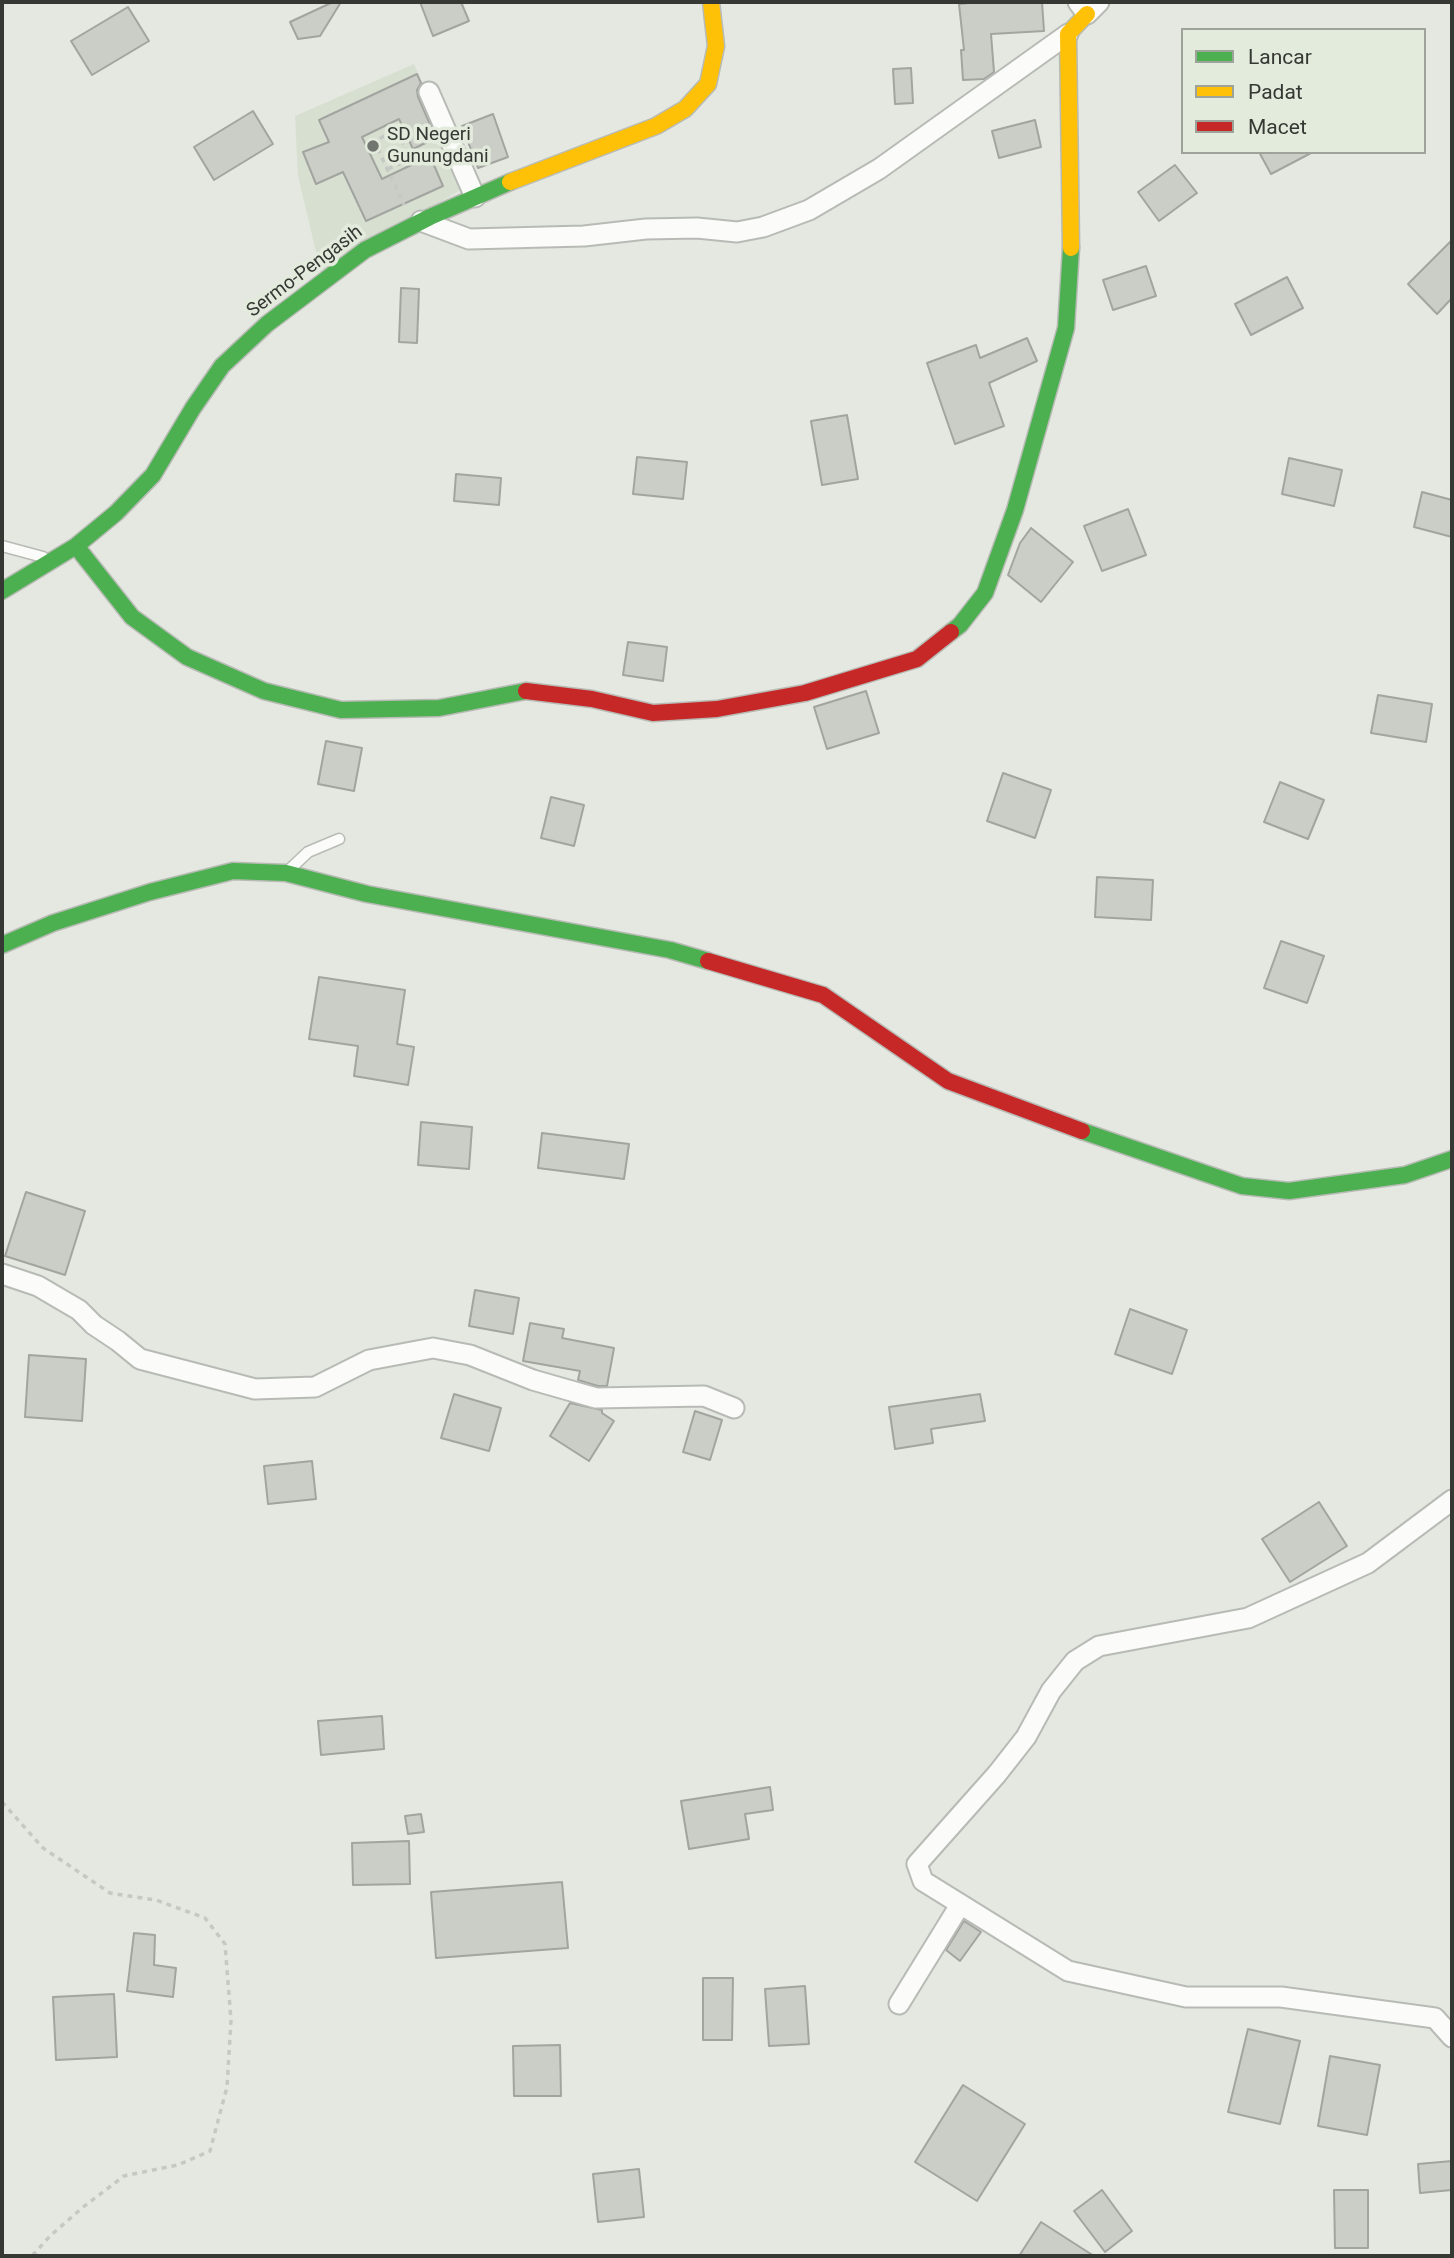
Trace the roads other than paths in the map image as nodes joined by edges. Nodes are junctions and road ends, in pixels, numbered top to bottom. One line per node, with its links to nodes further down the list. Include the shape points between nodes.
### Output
1 (711, 2): 5 (street, Sermo-Pengasih, via 716,46 708,84 685,109 656,126)
2 (1088, 6): 3 (street)
3 (1068, 34): 6 (street, via 879,169 809,210 763,227 737,232 646,229 469,239); 8 (street, via 1071,261 1066,328 1015,510 985,593 960,625 917,659 805,693 717,709 653,713 592,699 522,691 439,708 341,710 264,691 187,657 132,617)
4 (429, 92): 5 (street)
5 (475, 197): 6 (street, Sermo-Pengasih)
6 (415, 219): 8 (street, Sermo-Pengasih, via 365,250 267,324 222,366 153,475)
7 (2, 546): 9 (lane)
8 (76, 546): 9 (street, Sermo-Pengasih)
9 (53, 560): 10 (street, Sermo-Pengasih)
10 (2, 591)
11 (339, 839): 12 (lane, via 308,852)
12 (286, 873): 13 (street, via 233,871 150,891); 14 (street, via 367,894 670,950 823,995 948,1081 1242,1186 1289,1191 1405,1175)
13 (2, 945)
14 (1452, 1158)
15 (2, 1274): 16 (street, via 38,1286 79,1310 140,1359 255,1389 315,1387 369,1360 433,1348 470,1355 596,1398 704,1396)
16 (734, 1408)
17 (1452, 1500): 18 (street, via 1368,1563 1248,1618 1099,1646 1075,1661 1051,1691 1019,1746 917,1864 923,1881)
18 (960, 1905): 19 (street); 20 (street, via 1068,1971 1186,1997 1281,1997 1435,2018)
19 (899, 2004)
20 (1452, 2037)

